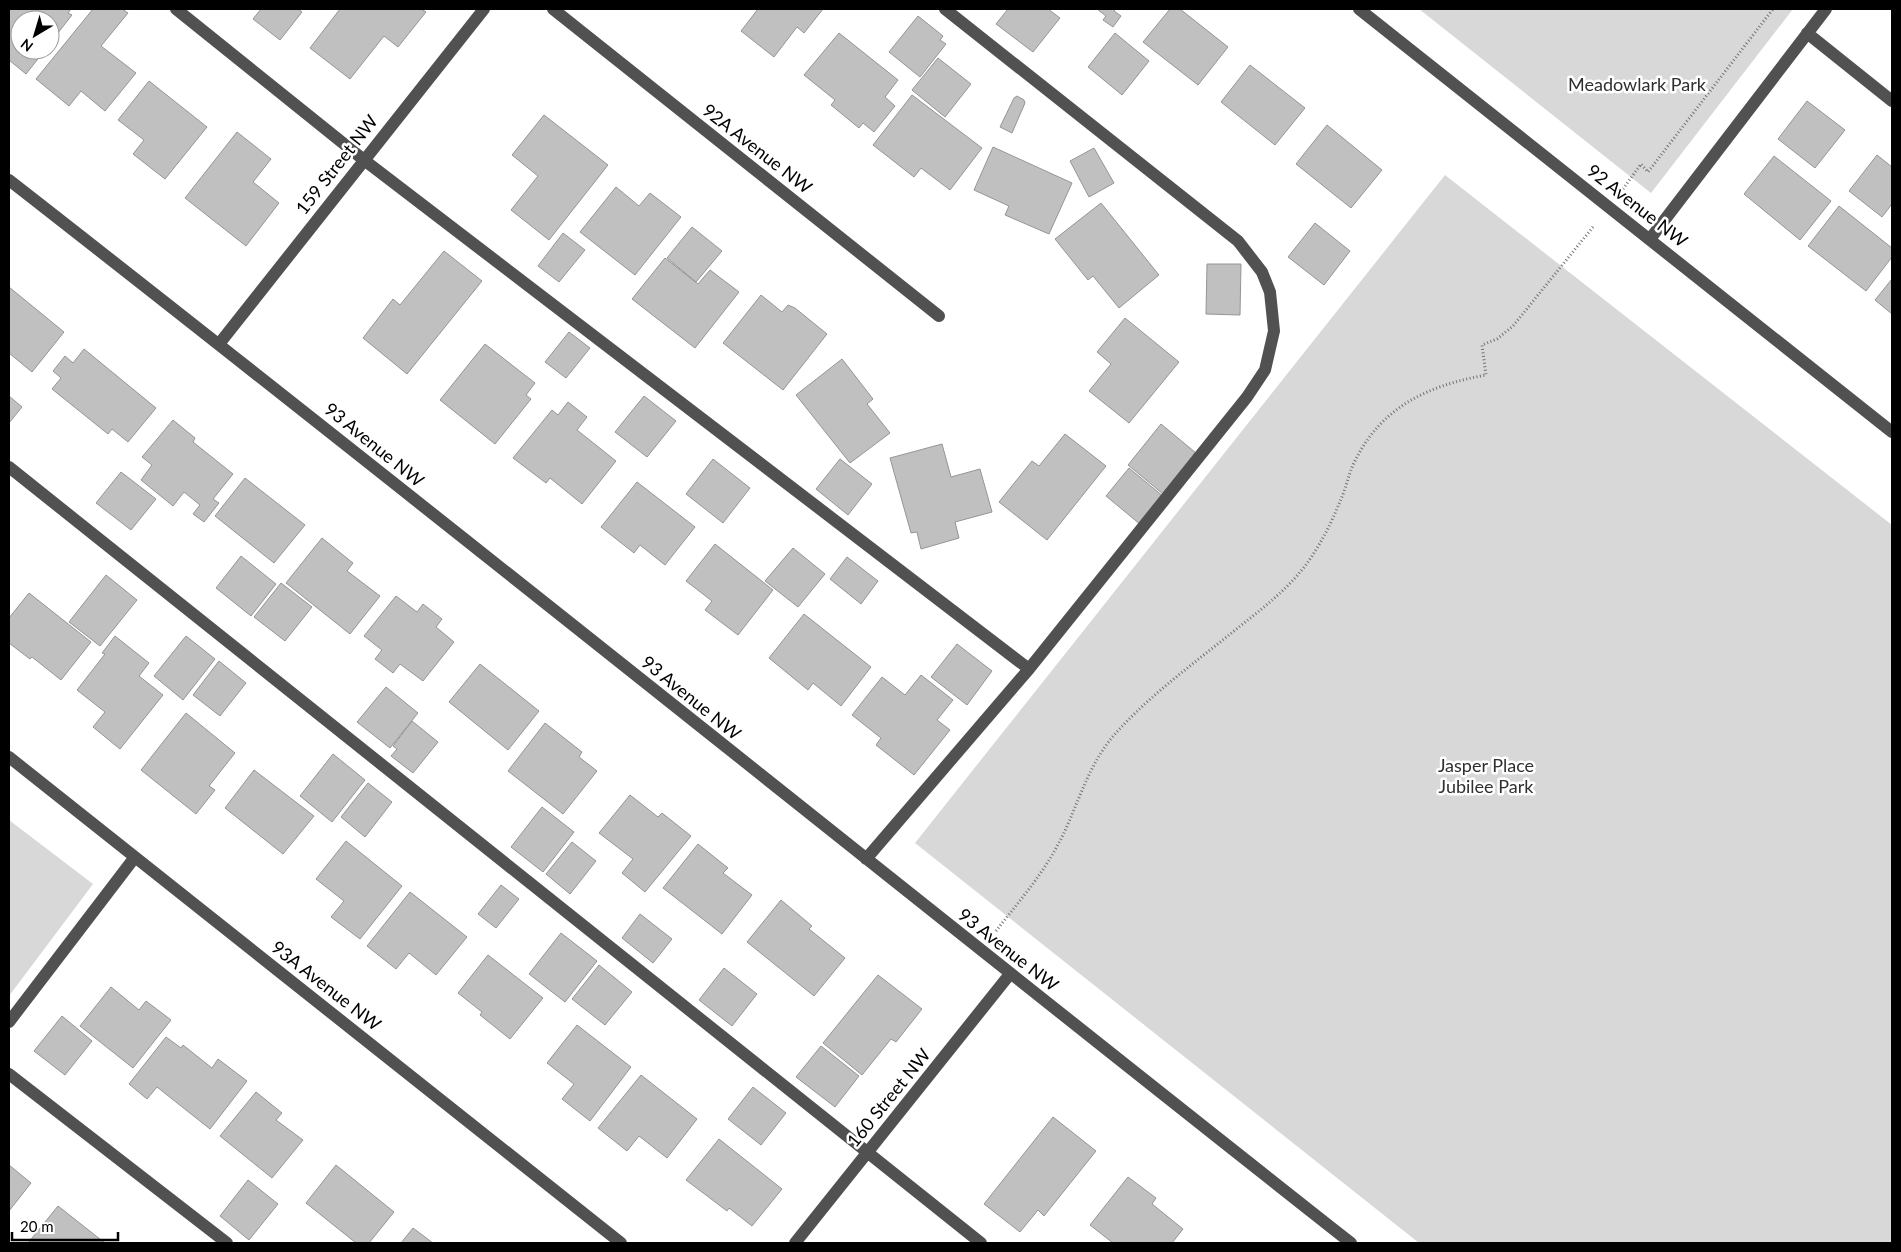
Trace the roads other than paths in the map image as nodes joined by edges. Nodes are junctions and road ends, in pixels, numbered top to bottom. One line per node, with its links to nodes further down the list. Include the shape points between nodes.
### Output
1 (176, 9): 9 (street)
2 (484, 9): 9 (street, 159 Street NW)
3 (553, 9): 12 (street, 92A Avenue NW)
4 (945, 9): 16 (street, via 1238,241 1262,272 1273,311 1274,330 1265,370 1247,397)
5 (1359, 9): 11 (street, 92 Avenue NW)
6 (1826, 9): 7 (street)
7 (1807, 34): 8 (street); 11 (street)
8 (1892, 101)
9 (364, 160): 13 (street, 159 Street NW); 16 (street)
10 (9, 180): 13 (street, 93 Avenue NW)
11 (1650, 239): 14 (street, 92 Avenue NW)
12 (939, 316)
13 (219, 344): 19 (street, 93 Avenue NW)
14 (1892, 432)
15 (9, 467): 23 (street)
16 (1029, 669): 19 (street)
17 (9, 757): 18 (street, 93A Avenue NW)
18 (135, 857): 21 (street); 25 (street, 93A Avenue NW)
19 (866, 859): 20 (street, 93 Avenue NW)
20 (1010, 974): 23 (street, 160 Street NW); 28 (street, 93 Avenue NW)
21 (9, 1022)
22 (9, 1074): 24 (street)
23 (867, 1153): 26 (street, 160 Street NW); 27 (street)
24 (227, 1243)
25 (621, 1243)
26 (795, 1243)
27 (981, 1243)
28 (1351, 1243)

